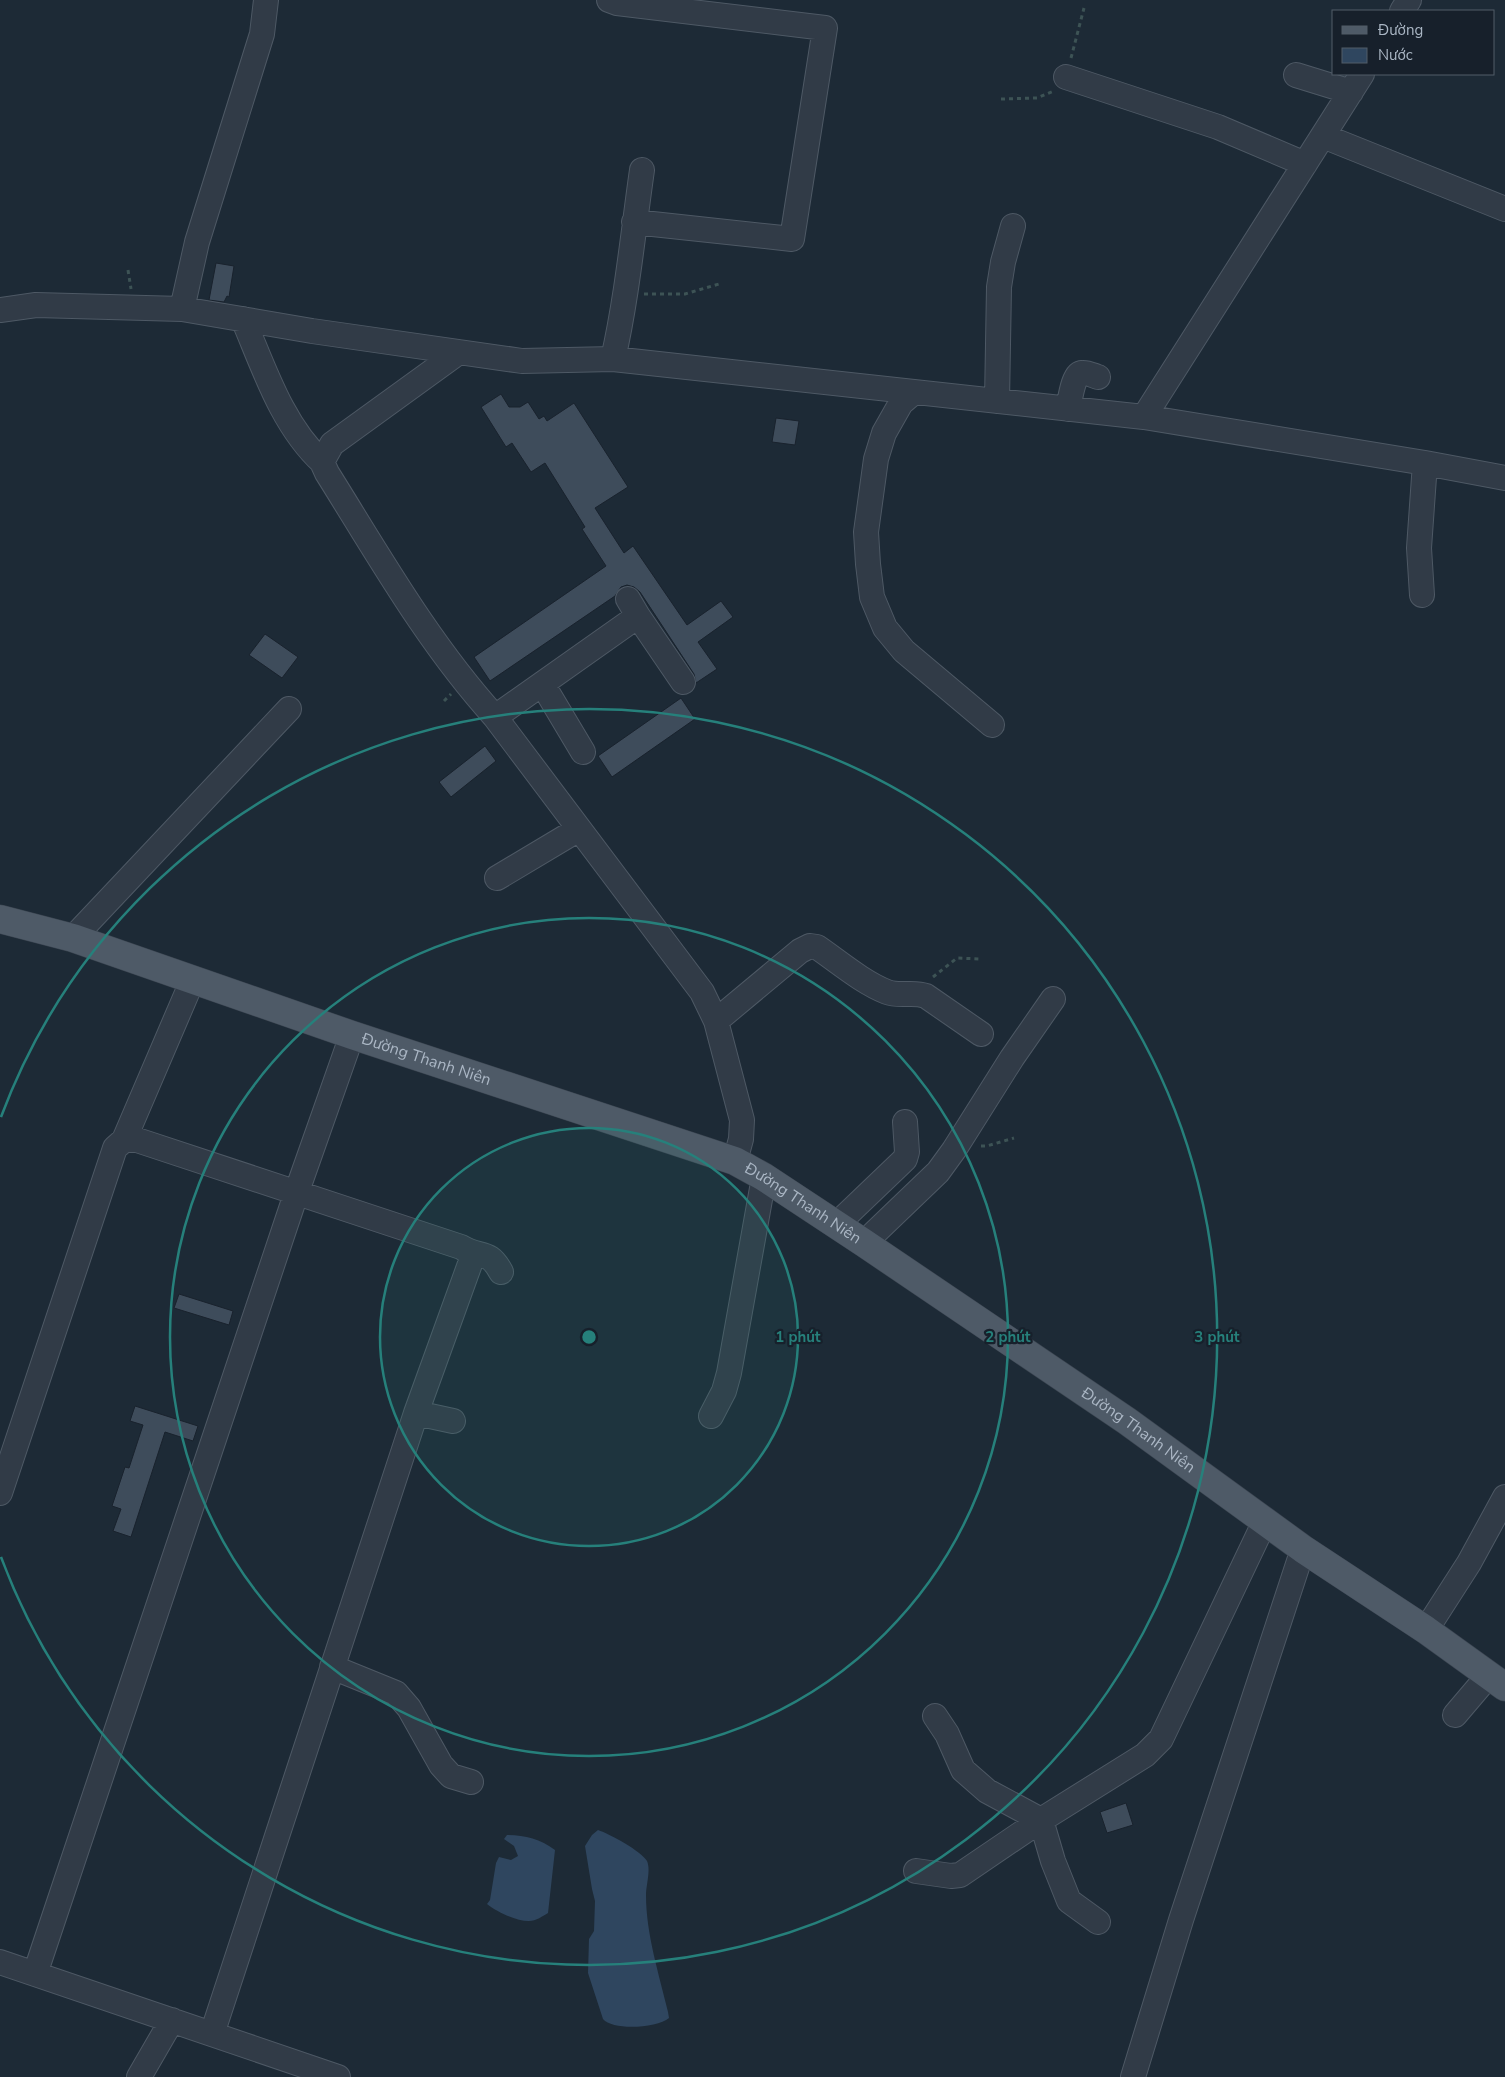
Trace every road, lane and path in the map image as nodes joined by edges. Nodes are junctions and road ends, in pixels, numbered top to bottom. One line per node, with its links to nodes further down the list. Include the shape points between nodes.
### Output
1 (266, 0): 14 (street, via 262,34 196,242)
2 (609, 0): 10 (street, via 825,28 792,239)
3 (1296, 75): 5 (street)
4 (1066, 77): 7 (street, via 1218,127)
5 (1356, 83): 6 (street)
6 (1323, 136): 7 (street); 9 (street)
7 (1305, 164): 23 (street)
8 (642, 170): 10 (street)
9 (1502, 205)
10 (634, 222): 13 (street)
11 (1012, 226): 21 (street, via 999,287)
12 (719, 284): 13 (path, via 685,294)
13 (624, 296): 18 (street)
14 (182, 309): 15 (street, via 36,305); 16 (street)
15 (0, 310)
16 (243, 319): 17 (street); 24 (street, via 289,419)
17 (459, 352): 18 (street, via 522,361); 24 (street, via 332,444)
18 (612, 359): 20 (street)
19 (1098, 377): 22 (street, via 1079,374)
20 (914, 392): 21 (street); 32 (street, via 901,403 876,459 866,532 872,598 885,628 904,651)
21 (997, 401): 22 (street)
22 (1068, 409): 23 (street)
23 (1144, 417): 25 (street)
24 (322, 462): 31 (street, via 430,636)
25 (1425, 462): 26 (street); 27 (street, via 1419,548)
26 (1505, 478)
27 (1422, 595)
28 (683, 682): 29 (street, via 633,607)
29 (543, 685): 31 (street); 33 (street)
30 (289, 709): 37 (street)
31 (495, 717): 34 (street)
32 (992, 725)
33 (583, 752)
34 (579, 830): 35 (street); 42 (street, via 702,992)
35 (497, 878)
36 (0, 919): 37 (main road, Đường Thanh Niên)
37 (73, 938): 39 (main road, Đường Thanh Niên)
38 (981, 959): 40 (path, via 957,958)
39 (193, 980): 44 (main road, Đường Thanh Niên); 47 (street)
40 (917, 992): 42 (street, via 890,993 817,947 810,946); 43 (street)
41 (1053, 999): 48 (street)
42 (716, 1021): 49 (street, via 742,1120)
43 (981, 1034)
44 (352, 1035): 49 (main road, Đường Thanh Niên); 51 (street)
45 (905, 1122): 52 (street, via 905,1159)
46 (1014, 1138): 48 (path, via 987,1146)
47 (124, 1140): 51 (street, via 137,1140); 59 (street, via 115,1148)
48 (957, 1144): 53 (street, via 938,1172)
49 (735, 1161): 50 (main road, Đường Thanh Niên)
50 (764, 1178): 52 (main road, Đường Thanh Niên); 57 (street, via 729,1373 724,1392)
51 (296, 1194): 54 (street); 73 (street)
52 (836, 1225): 53 (main road, Đường Thanh Niên)
53 (864, 1243): 61 (main road, Đường Thanh Niên, via 1127,1421)
54 (469, 1252): 55 (street, via 494,1260); 56 (street, via 471,1261)
55 (501, 1272)
56 (416, 1413): 58 (street); 64 (street)
57 (711, 1416)
58 (453, 1421)
59 (0, 1493)
60 (1505, 1498): 63 (street)
61 (1265, 1521): 62 (main road, Đường Thanh Niên); 69 (street, via 1161,1739 1145,1754)
62 (1303, 1550): 63 (main road, Đường Thanh Niên); 78 (street, via 1181,1920)
63 (1426, 1630): 65 (main road, Đường Thanh Niên)
64 (332, 1667): 68 (street, via 396,1693 409,1708 441,1765 451,1776); 75 (street)
65 (1497, 1681): 66 (street)
66 (1455, 1715)
67 (935, 1716): 69 (street, via 963,1770 987,1791)
68 (471, 1782)
69 (1041, 1820): 70 (street, via 960,1875); 71 (street, via 1069,1901)
70 (916, 1871)
71 (1098, 1922)
72 (0, 1962): 73 (street)
73 (35, 1974): 74 (street)
74 (172, 2020): 75 (street); 76 (street)
75 (212, 2034): 77 (street)
76 (139, 2077)
77 (338, 2077)
78 (1133, 2077)

